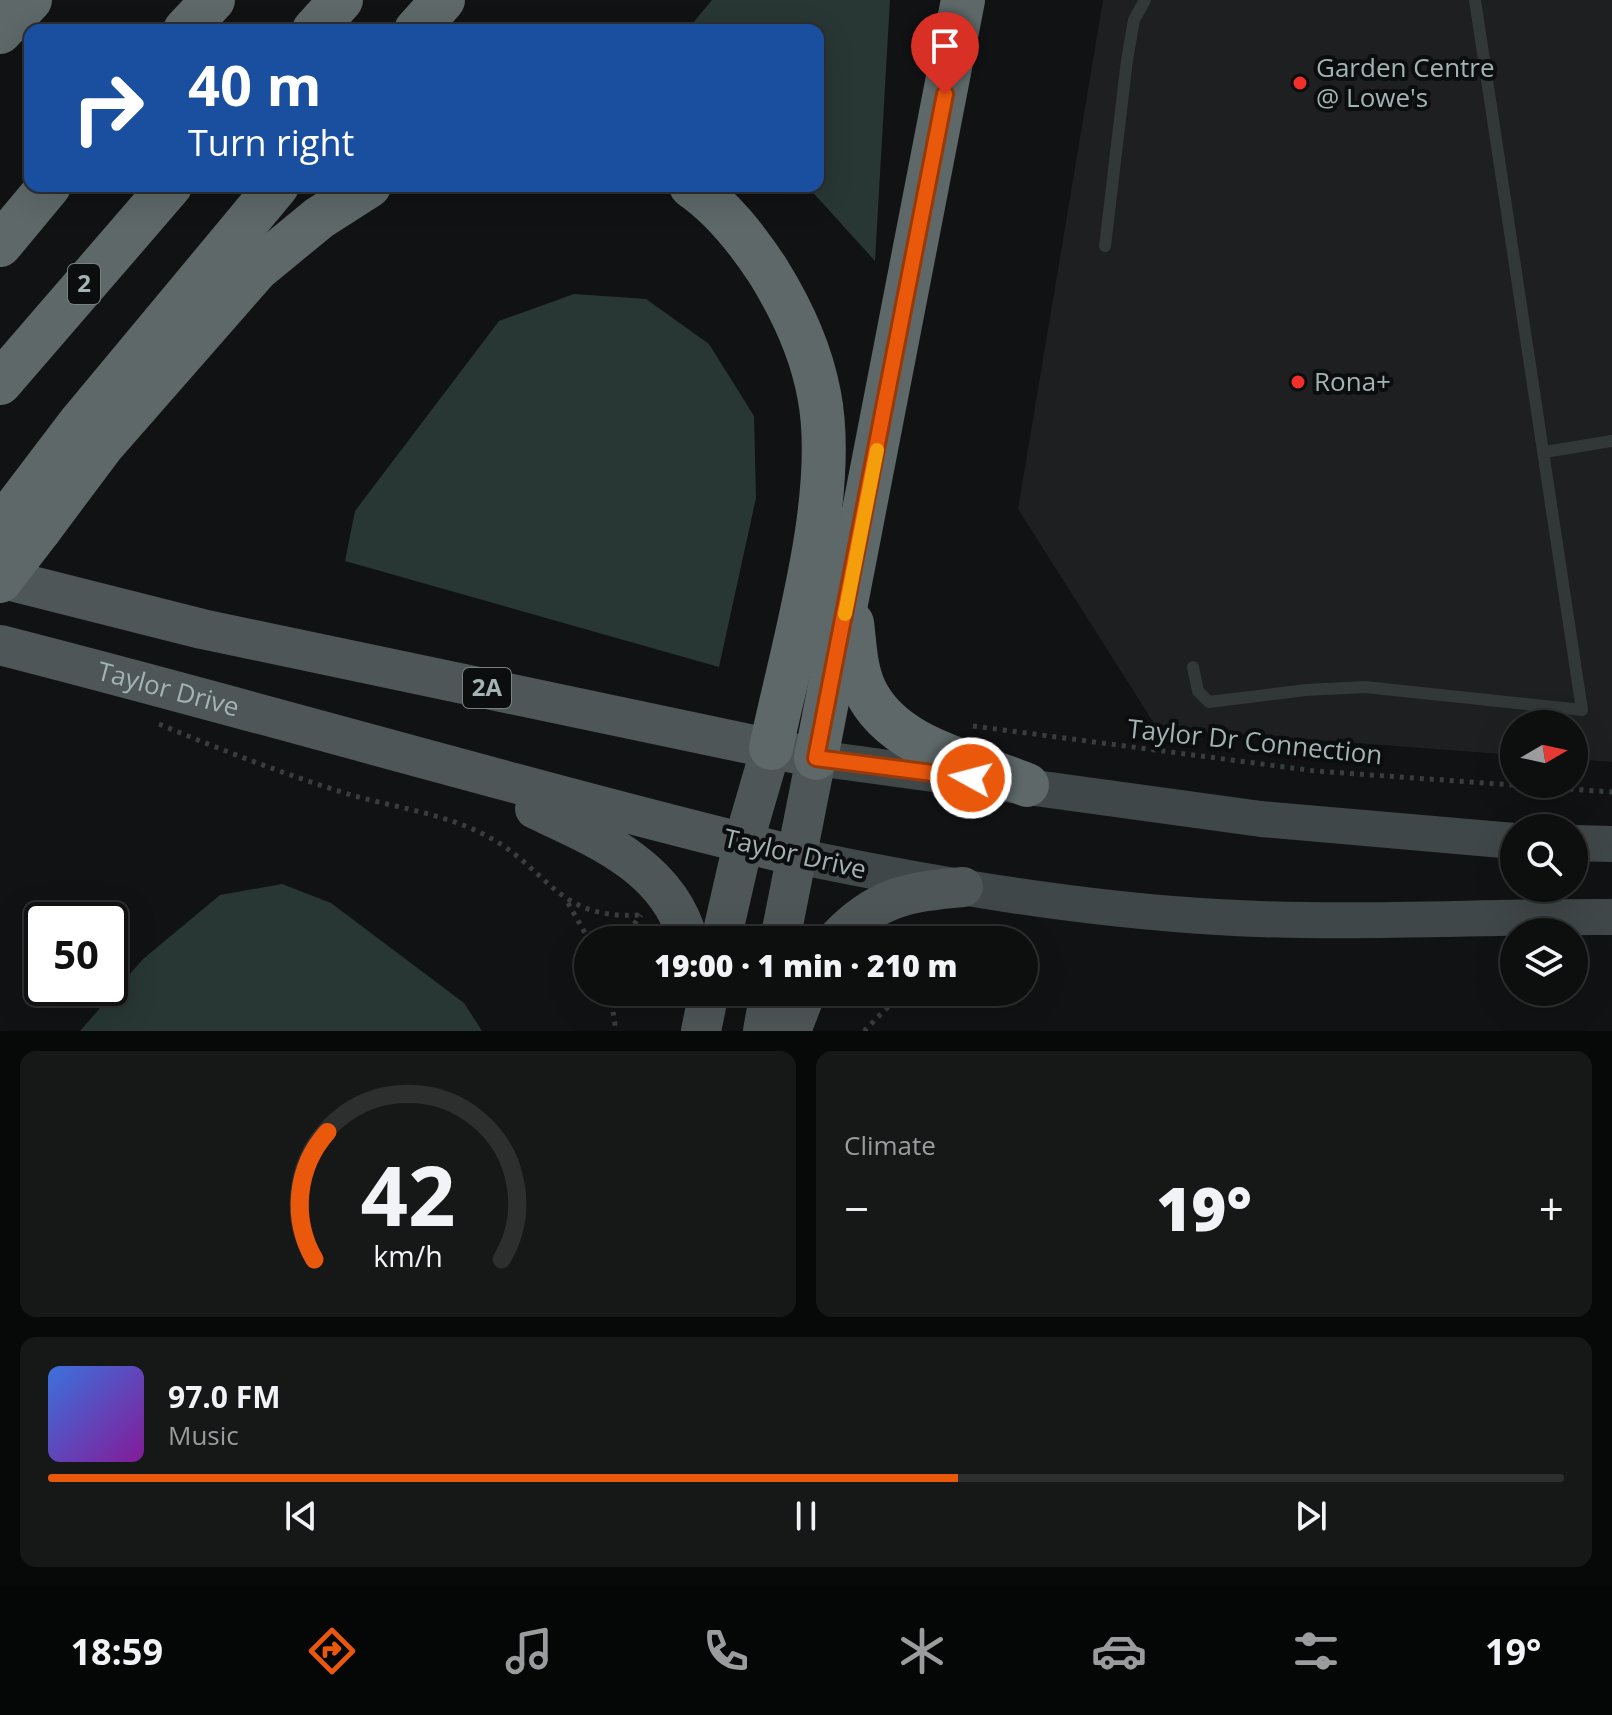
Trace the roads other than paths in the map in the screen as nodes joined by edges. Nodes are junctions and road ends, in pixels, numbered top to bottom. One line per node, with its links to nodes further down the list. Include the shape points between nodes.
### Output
1 (30, 0): 11 (highway)
2 (213, 0): 8 (highway)
3 (341, 0): 9 (highway)
4 (443, 0): 10 (highway)
5 (963, 0): 24 (highway)
6 (1145, 0): 18 (lane, via 1134,20 1127,60)
7 (1475, 0): 21 (lane)
8 (191, 24)
9 (319, 24)
10 (421, 24)
11 (0, 32)
12 (44, 192): 17 (highway)
13 (165, 192): 19 (highway, 2)
14 (272, 192): 22 (highway, via 79,424)
15 (360, 192): 22 (highway, via 257,269 102,446)
16 (700, 192): 27 (highway, via 751,244 778,288 805,344 820,396 819,521)
17 (0, 245)
18 (1105, 246)
19 (0, 383)
20 (1612, 441): 21 (lane)
21 (1545, 452): 26 (lane, via 1582,710 1365,687 1209,702 1198,691)
22 (16, 526): 23 (highway, bridge)
23 (0, 580): 27 (main road, 2A, via 202,629)
24 (849, 597): 29 (highway); 30 (highway, via 857,665 865,690 882,714 907,737)
25 (0, 645): 28 (main road, Taylor Drive)
26 (1193, 667)
27 (771, 748): 29 (main road); 34 (main road)
28 (406, 754): 34 (main road, Taylor Drive); 37 (main road, via 559,820 635,862 674,905)
29 (816, 758): 30 (main road); 34 (main road)
30 (1027, 785): 31 (main road, via 1261,819)
31 (1500, 840)
32 (1588, 843): 33 (main road)
33 (1612, 844)
34 (770, 849): 35 (main road, Taylor Drive); 38 (main road); 39 (main road); 40 (main road)
35 (963, 887): 36 (main road, Taylor Drive, via 1219,918); 41 (main road, via 914,892 883,902)
36 (1612, 917)
37 (682, 926)
38 (729, 926)
39 (761, 926)
40 (778, 926)
41 (849, 926)
42 (695, 1006): 47 (main road)
43 (705, 1006): 47 (main road)
44 (751, 1006): 48 (main road)
45 (767, 1006): 49 (main road)
46 (801, 1006): 50 (main road)
47 (698, 1031)
48 (747, 1031)
49 (763, 1031)
50 (791, 1031)

